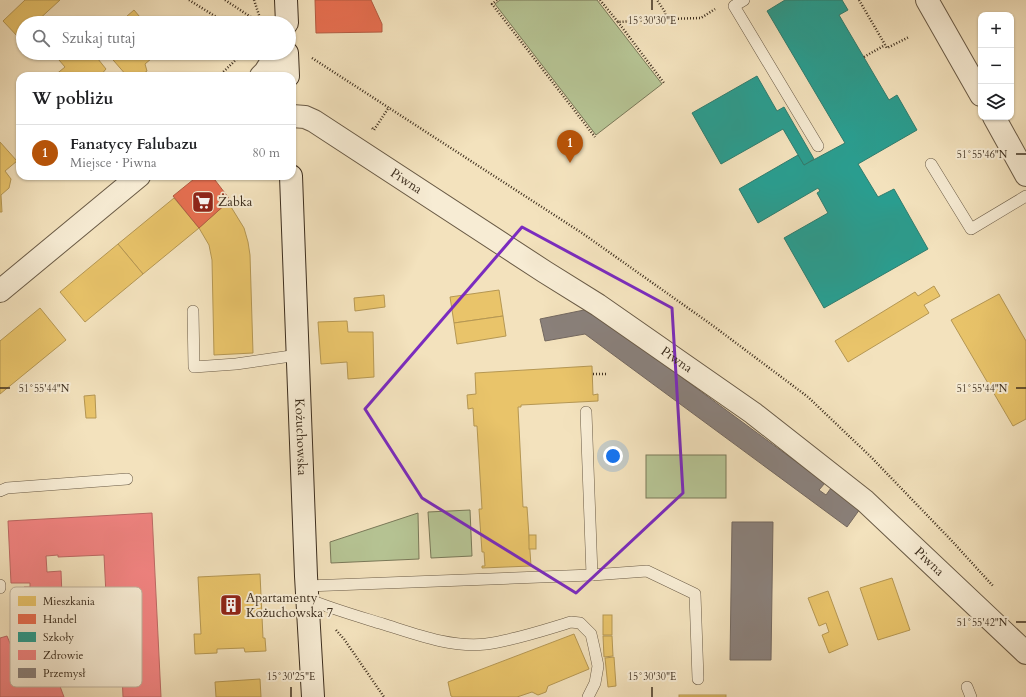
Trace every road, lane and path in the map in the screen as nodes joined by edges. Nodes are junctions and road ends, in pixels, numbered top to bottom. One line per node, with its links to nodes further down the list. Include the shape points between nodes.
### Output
1 (189, 0): 12 (path)
2 (225, 0): 13 (path, bridge)
3 (254, 0): 14 (path)
4 (286, 0): 15 (street)
5 (497, 0): 34 (path, via 492,4)
6 (600, 0): 17 (path)
7 (657, 0): 16 (path, via 665,12)
8 (744, 0): 11 (lane)
9 (859, 0): 19 (path)
10 (927, 0): 29 (street)
11 (734, 6): 16 (path, via 724,4 700,18); 35 (lane)
12 (215, 16)
13 (249, 16)
14 (259, 16)
15 (287, 16)
16 (666, 19): 17 (path)
17 (618, 22): 28 (path)
18 (909, 37): 19 (path, via 887,48)
19 (885, 45): 21 (path)
20 (309, 56): 30 (path)
21 (864, 57)
22 (236, 60): 25 (path)
23 (273, 60): 26 (street)
24 (287, 60): 27 (street)
25 (223, 72)
26 (265, 72)
27 (288, 72)
28 (664, 83)
29 (978, 90)
30 (389, 107): 33 (path, via 374,130); 50 (path, via 582,233 808,397 952,540)
31 (296, 116): 53 (street, Piwna, via 305,116 314,121 598,305 753,413 865,501)
32 (996, 120): 37 (street)
33 (372, 127)
34 (595, 137)
35 (818, 146)
36 (931, 164): 40 (lane, via 971,229)
37 (1026, 175)
38 (133, 180): 41 (street)
39 (289, 180): 43 (street, Kożuchowska)
40 (1026, 196)
41 (0, 291)
42 (193, 311): 43 (lane, via 194,367)
43 (298, 355): 51 (street, Kożuchowska)
44 (592, 374): 45 (path)
45 (608, 374)
46 (586, 412): 49 (lane)
47 (127, 479): 48 (lane, via 7,488)
48 (0, 491)
49 (592, 575): 51 (lane); 54 (lane, via 647,571 695,594)
50 (994, 587)
51 (307, 592): 55 (street, Kożuchowska); 57 (lane, via 326,607 406,631 463,644 486,644 571,622 580,623 591,634 598,666 595,683)
52 (335, 629): 56 (path)
53 (1026, 653)
54 (698, 679)
55 (313, 697)
56 (384, 697)
57 (588, 697)

